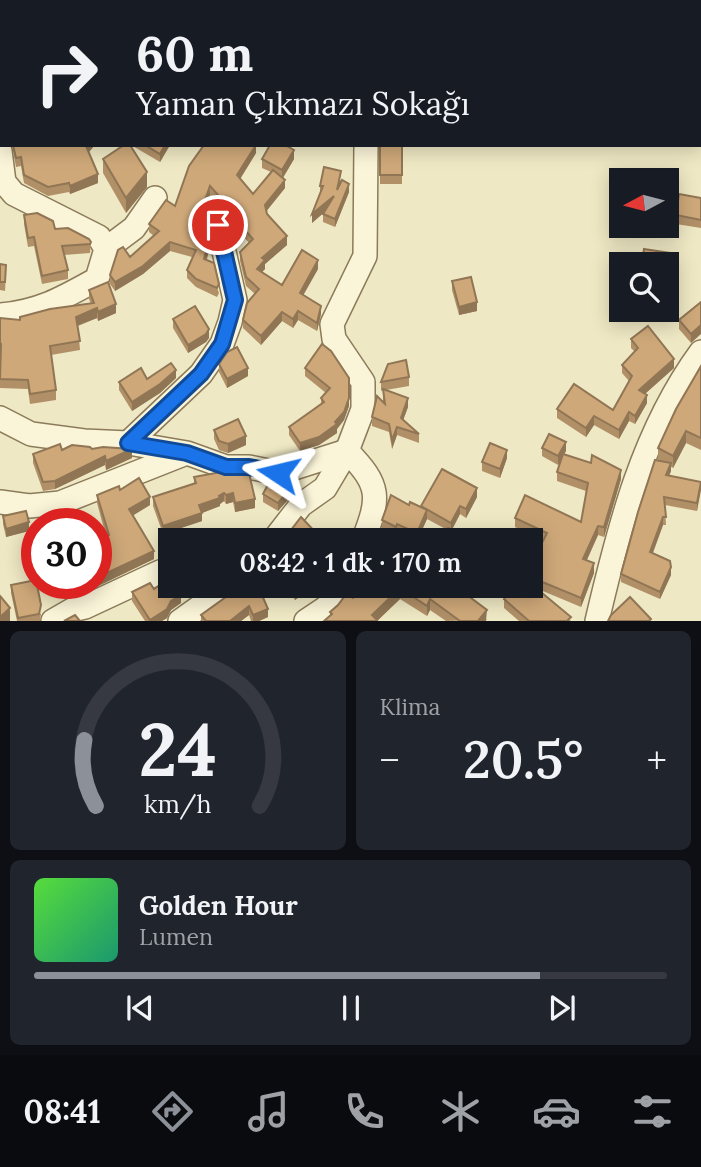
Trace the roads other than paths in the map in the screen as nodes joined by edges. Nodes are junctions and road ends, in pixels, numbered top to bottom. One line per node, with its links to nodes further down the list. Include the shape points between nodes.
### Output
1 (366, 147): 10 (street, via 365,256 332,324 334,339 363,382 365,396)
2 (0, 151): 5 (street, via 4,182 14,194 99,237)
3 (155, 198): 5 (street, via 134,228)
4 (218, 225): 9 (street, via 235,300 222,344 201,374)
5 (106, 249): 6 (street, via 97,279 56,302)
6 (0, 315)
7 (701, 352): 18 (street, via 656,428 624,511)
8 (0, 418): 9 (street, via 32,434)
9 (128, 443): 11 (street)
10 (347, 451): 11 (street, via 278,473 226,467); 13 (street, via 325,488 301,505); 14 (street, via 367,472 374,494 375,510)
11 (187, 453): 12 (street, via 60,503 29,506)
12 (0, 502)
13 (283, 528)
14 (368, 528)
15 (158, 573): 19 (street)
16 (212, 598): 20 (street)
17 (333, 598): 21 (street)
18 (595, 617)
19 (53, 621)
20 (180, 621)
21 (306, 621)

